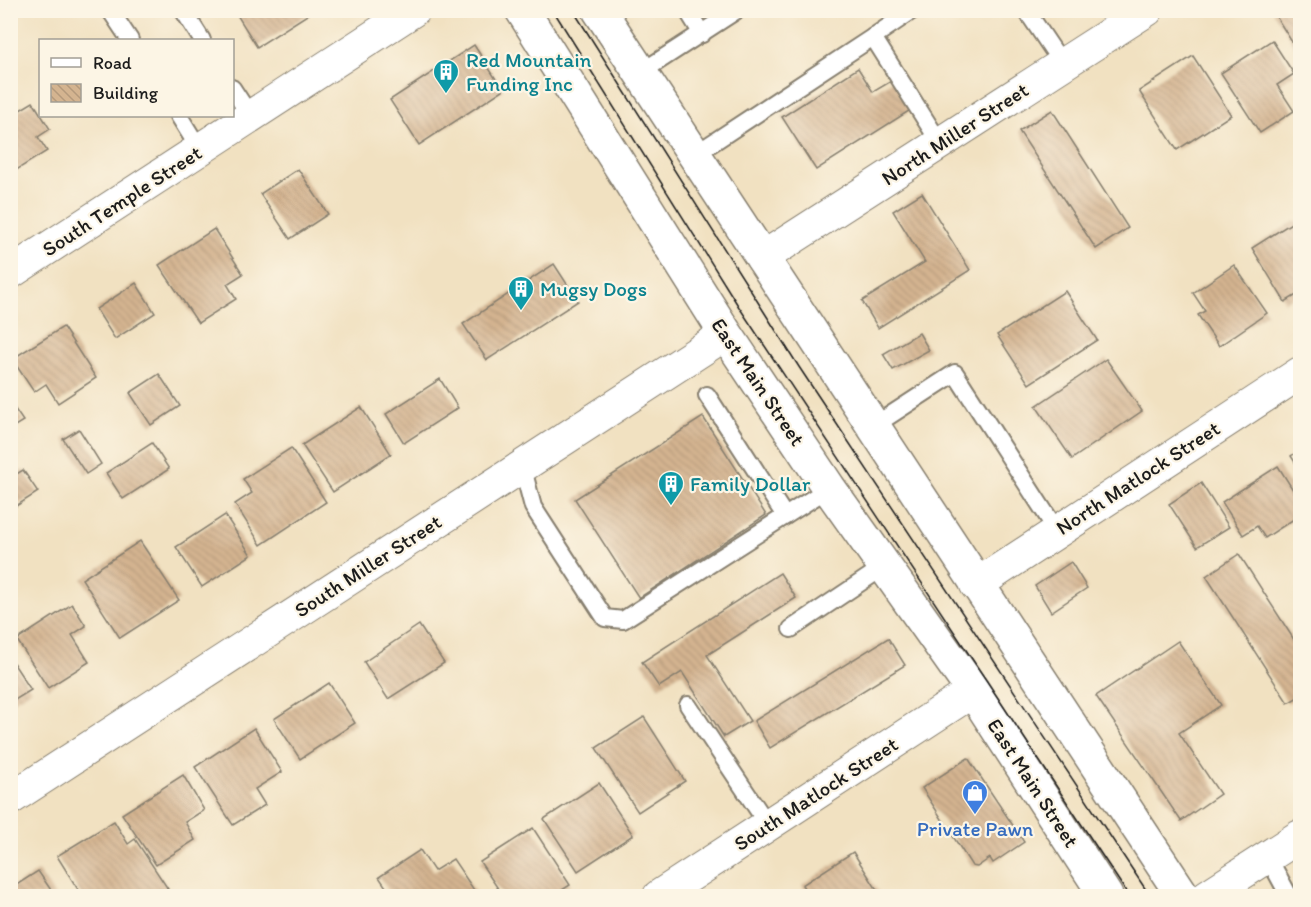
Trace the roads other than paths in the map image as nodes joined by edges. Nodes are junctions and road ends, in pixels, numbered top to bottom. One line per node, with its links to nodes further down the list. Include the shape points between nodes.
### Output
1 (110, 10): 13 (lane)
2 (183, 10): 14 (lane)
3 (414, 10): 19 (street, South Temple Street)
4 (522, 10): 25 (main road, East Main Street)
5 (599, 10): 16 (main road)
6 (687, 10): 11 (lane)
7 (737, 10): 11 (lane)
8 (913, 10): 12 (lane)
9 (1026, 10): 15 (lane)
10 (1147, 10): 15 (street, North Miller Street)
11 (702, 34): 16 (lane)
12 (873, 37): 20 (lane); 22 (lane)
13 (129, 39)
14 (201, 39)
15 (1064, 65): 20 (street, North Miller Street)
16 (640, 74): 22 (main road)
17 (234, 91): 19 (lane)
18 (179, 117): 21 (lane)
19 (251, 117): 21 (street, South Temple Street)
20 (940, 143): 23 (street, North Miller Street)
21 (200, 150): 24 (street, South Temple Street)
22 (694, 155): 23 (main road)
23 (762, 258): 28 (main road)
24 (10, 273)
25 (726, 334): 29 (street, South Miller Street); 30 (main road, East Main Street)
26 (1300, 373): 32 (street, North Matlock Street)
27 (707, 395): 31 (lane)
28 (872, 427): 32 (lane, via 955,372); 34 (main road)
29 (522, 465): 31 (lane, via 533,507 605,618 623,620); 38 (street, South Miller Street)
30 (829, 488): 31 (lane); 33 (main road, East Main Street)
31 (785, 516)
32 (1057, 531): 34 (street, North Matlock Street)
33 (885, 566): 35 (lane); 36 (main road, East Main Street)
34 (976, 585): 44 (main road)
35 (791, 629)
36 (973, 691): 39 (street, South Matlock Street); 43 (main road, East Main Street)
37 (688, 705): 39 (lane)
38 (10, 798)
39 (768, 825): 42 (street, South Matlock Street)
40 (1300, 836): 41 (street)
41 (1268, 857): 45 (street); 46 (lane)
42 (658, 897)
43 (1106, 897)
44 (1183, 897)
45 (1207, 897)
46 (1289, 897)

